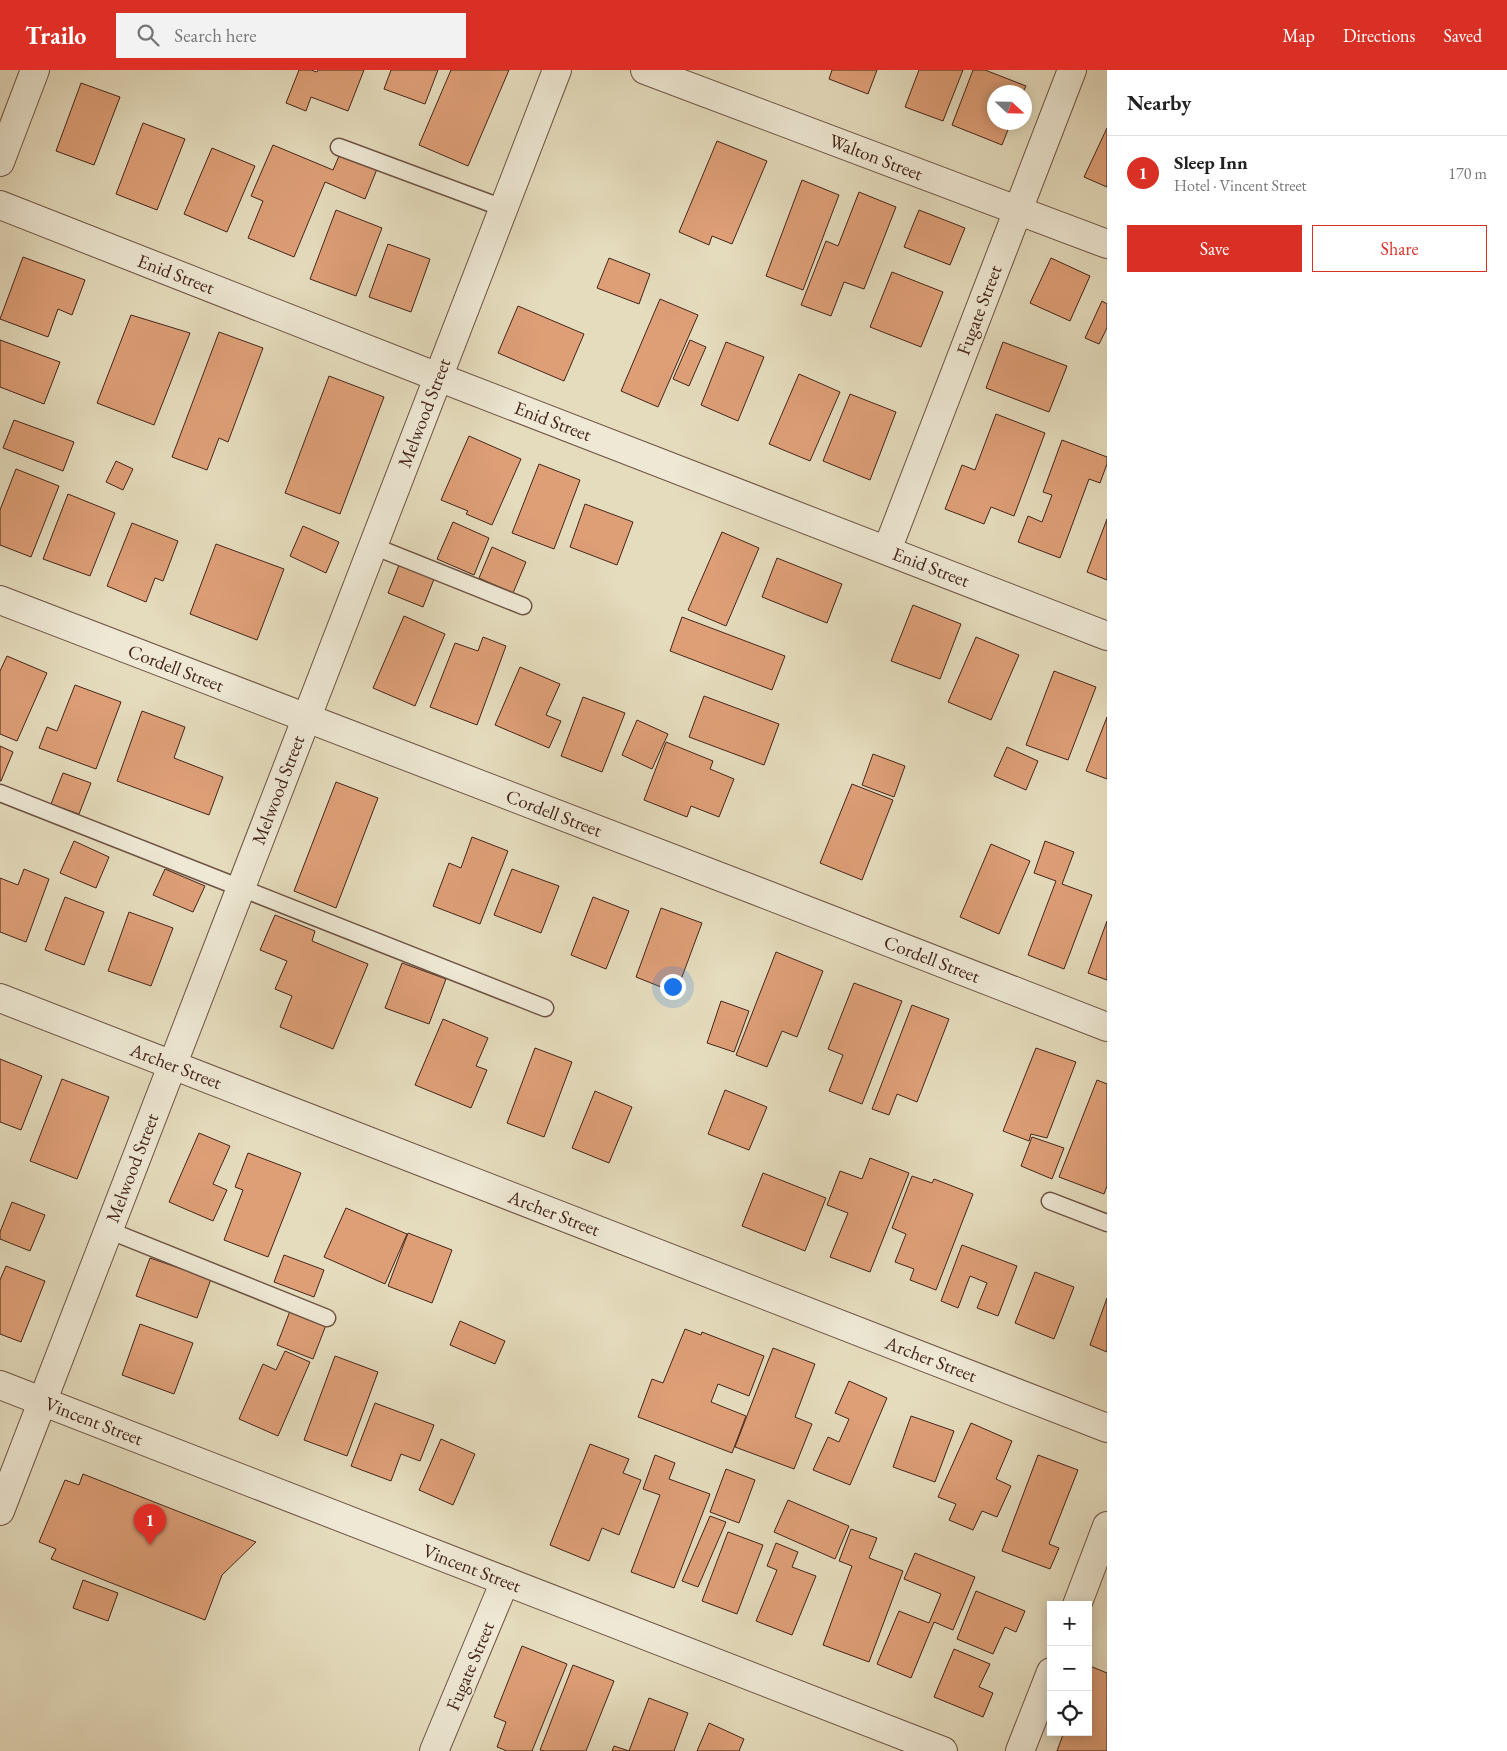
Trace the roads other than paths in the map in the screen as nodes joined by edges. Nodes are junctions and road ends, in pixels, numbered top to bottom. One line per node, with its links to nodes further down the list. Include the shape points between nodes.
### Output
1 (35, 70): 6 (street)
2 (557, 70): 8 (street, Melwood Street)
3 (645, 70): 9 (street, Walton Street)
4 (1072, 70): 9 (street, Fugate Street)
5 (339, 147): 8 (lane)
6 (0, 162)
7 (0, 205): 11 (street, Enid Street)
8 (504, 208): 11 (street, Melwood Street)
9 (1017, 210): 10 (street, Walton Street); 13 (street, Fugate Street)
10 (1107, 244)
11 (438, 377): 12 (street, Melwood Street); 13 (street, Enid Street)
12 (373, 546): 15 (lane); 17 (street, Melwood Street)
13 (887, 550): 16 (street, Enid Street)
14 (0, 600): 17 (street, Cordell Street)
15 (523, 606)
16 (1107, 636)
17 (306, 718): 19 (street, Melwood Street); 22 (street, Cordell Street)
18 (0, 794): 19 (lane)
19 (241, 888): 21 (lane); 23 (street, Melwood Street)
20 (0, 998): 23 (street, Archer Street)
21 (544, 1008)
22 (1107, 1027)
23 (172, 1065): 26 (street, Melwood Street); 30 (street, Archer Street)
24 (1050, 1201): 25 (lane)
25 (1107, 1223)
26 (108, 1230): 27 (lane); 29 (street, Melwood Street)
27 (327, 1318)
28 (0, 1384): 29 (street, Vincent Street)
29 (43, 1401): 31 (street, Melwood Street); 33 (street, Vincent Street)
30 (1107, 1428)
31 (0, 1511)
32 (1107, 1526): 34 (street)
33 (505, 1581): 36 (street, Fugate Street); 37 (street, Vincent Street)
34 (1079, 1601)
35 (1047, 1682): 38 (street)
36 (434, 1751)
37 (944, 1751)
38 (1020, 1751)

